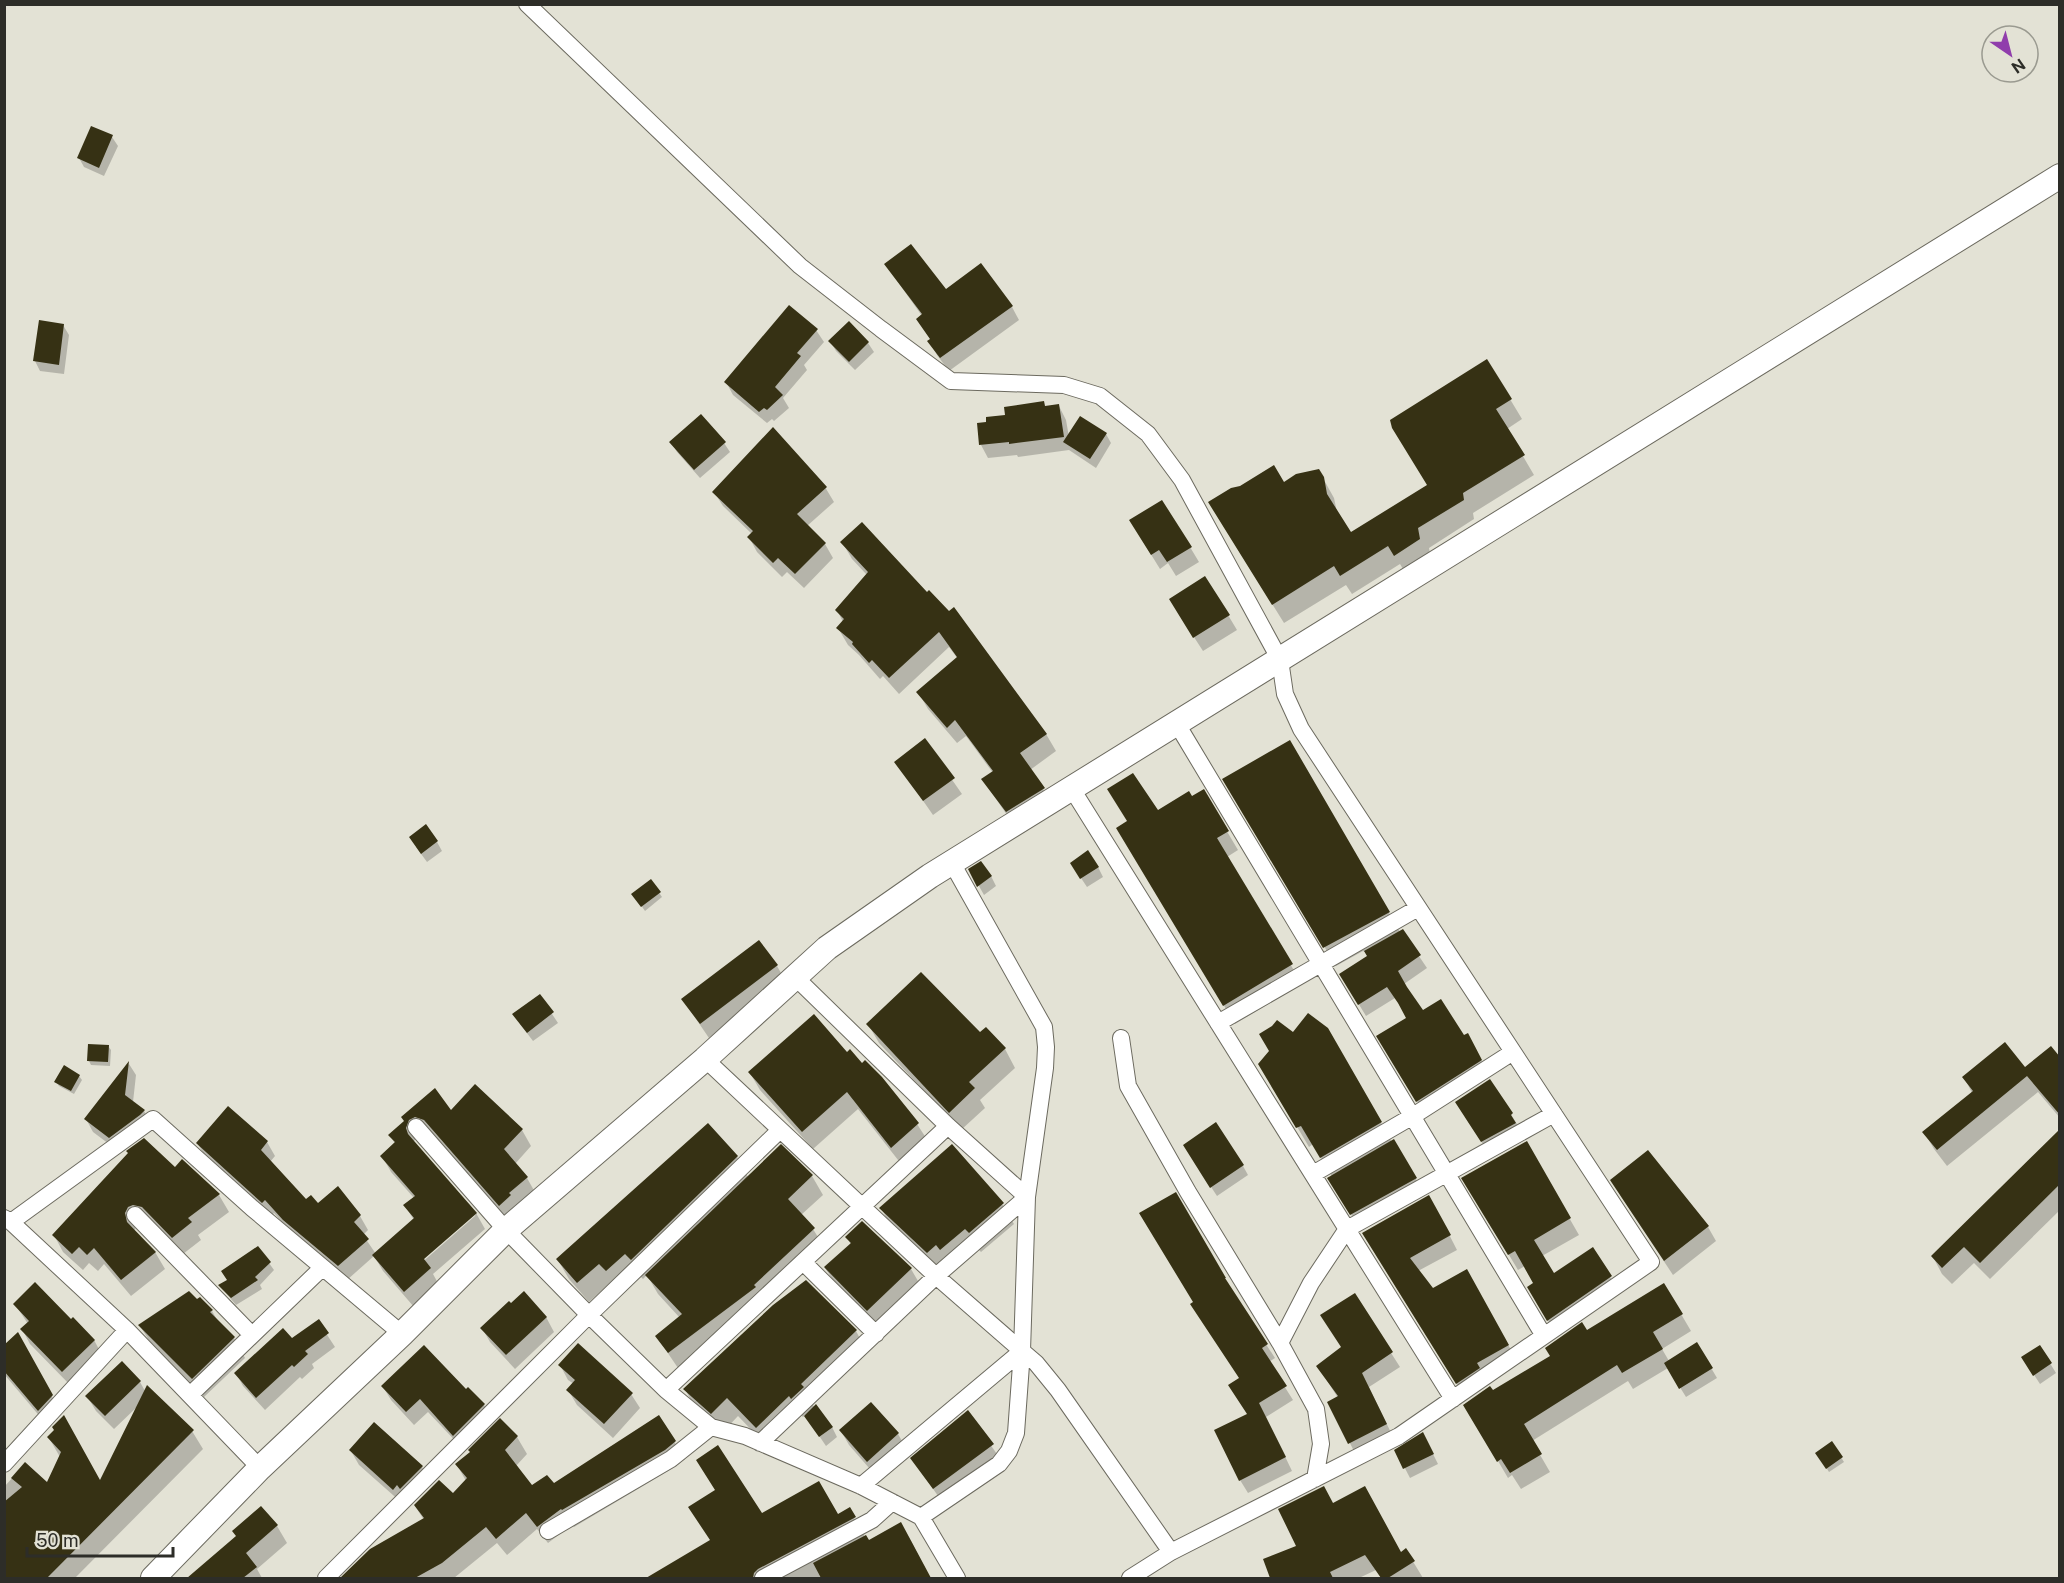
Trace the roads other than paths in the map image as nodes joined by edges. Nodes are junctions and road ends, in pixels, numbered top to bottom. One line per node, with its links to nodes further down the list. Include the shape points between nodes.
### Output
1 (527, 4): 3 (street, via 800,266 951,381 1064,385 1100,396 1148,434 1182,480)
2 (2060, 176): 3 (main road)
3 (1280, 660): 4 (main road); 7 (street, via 1285,694 1301,729)
4 (1177, 724): 5 (main road); 8 (street)
5 (1072, 789): 6 (main road); 10 (street)
6 (952, 863): 9 (main road, via 827,948); 21 (street, via 1044,1027 1045,1068)
7 (1418, 908): 8 (street); 12 (street)
8 (1321, 963): 10 (street); 15 (street)
9 (794, 976): 13 (main road); 16 (street)
10 (1218, 1023): 19 (street)
11 (1121, 1038): 36 (street, via 1128,1086)
12 (1513, 1052): 14 (street); 15 (street)
13 (705, 1059): 18 (street); 26 (main road)
14 (1554, 1114): 20 (street); 35 (street, via 1651,1262)
15 (1413, 1116): 19 (street); 20 (street)
16 (948, 1126): 21 (street); 22 (street)
17 (416, 1127): 26 (street)
18 (780, 1130): 22 (street); 30 (street)
19 (1313, 1174): 25 (street)
20 (1447, 1174): 25 (street); 35 (street)
21 (1027, 1197): 29 (street); 37 (street)
22 (861, 1206): 27 (street); 29 (street)
23 (135, 1215): 34 (street)
24 (8, 1220): 28 (street, via 63,1186 153,1119); 31 (street)
25 (1347, 1229): 36 (street, via 1311,1283); 40 (street)
26 (506, 1230): 30 (street); 32 (main road)
27 (803, 1262): 33 (street); 38 (street)
28 (322, 1268): 32 (street); 34 (street)
29 (936, 1276): 33 (street); 37 (street)
30 (588, 1315): 38 (street); 52 (street)
31 (127, 1330): 39 (street); 43 (street)
32 (402, 1334): 44 (main road)
33 (876, 1334): 42 (street)
34 (252, 1335): 39 (street)
35 (1544, 1336): 40 (street)
36 (1280, 1343): 45 (street, via 1316,1409 1321,1444)
37 (1022, 1351): 46 (street); 48 (street, via 1016,1433 1009,1451 999,1464); 50 (street, via 1058,1390)
38 (666, 1390): 41 (street)
39 (190, 1395): 44 (street)
40 (1453, 1399): 45 (street, via 1399,1436)
41 (711, 1427): 42 (street); 49 (street, via 671,1459)
42 (760, 1443): 46 (street)
43 (4, 1464)
44 (260, 1468): 51 (main road)
45 (1315, 1479): 50 (street)
46 (861, 1486): 47 (street)
47 (892, 1502): 48 (street); 53 (street, via 872,1520)
48 (921, 1517): 54 (street)
49 (548, 1532)
50 (1171, 1552): 55 (street)
51 (153, 1578)
52 (326, 1578)
53 (763, 1578)
54 (957, 1578)
55 (1130, 1578)

